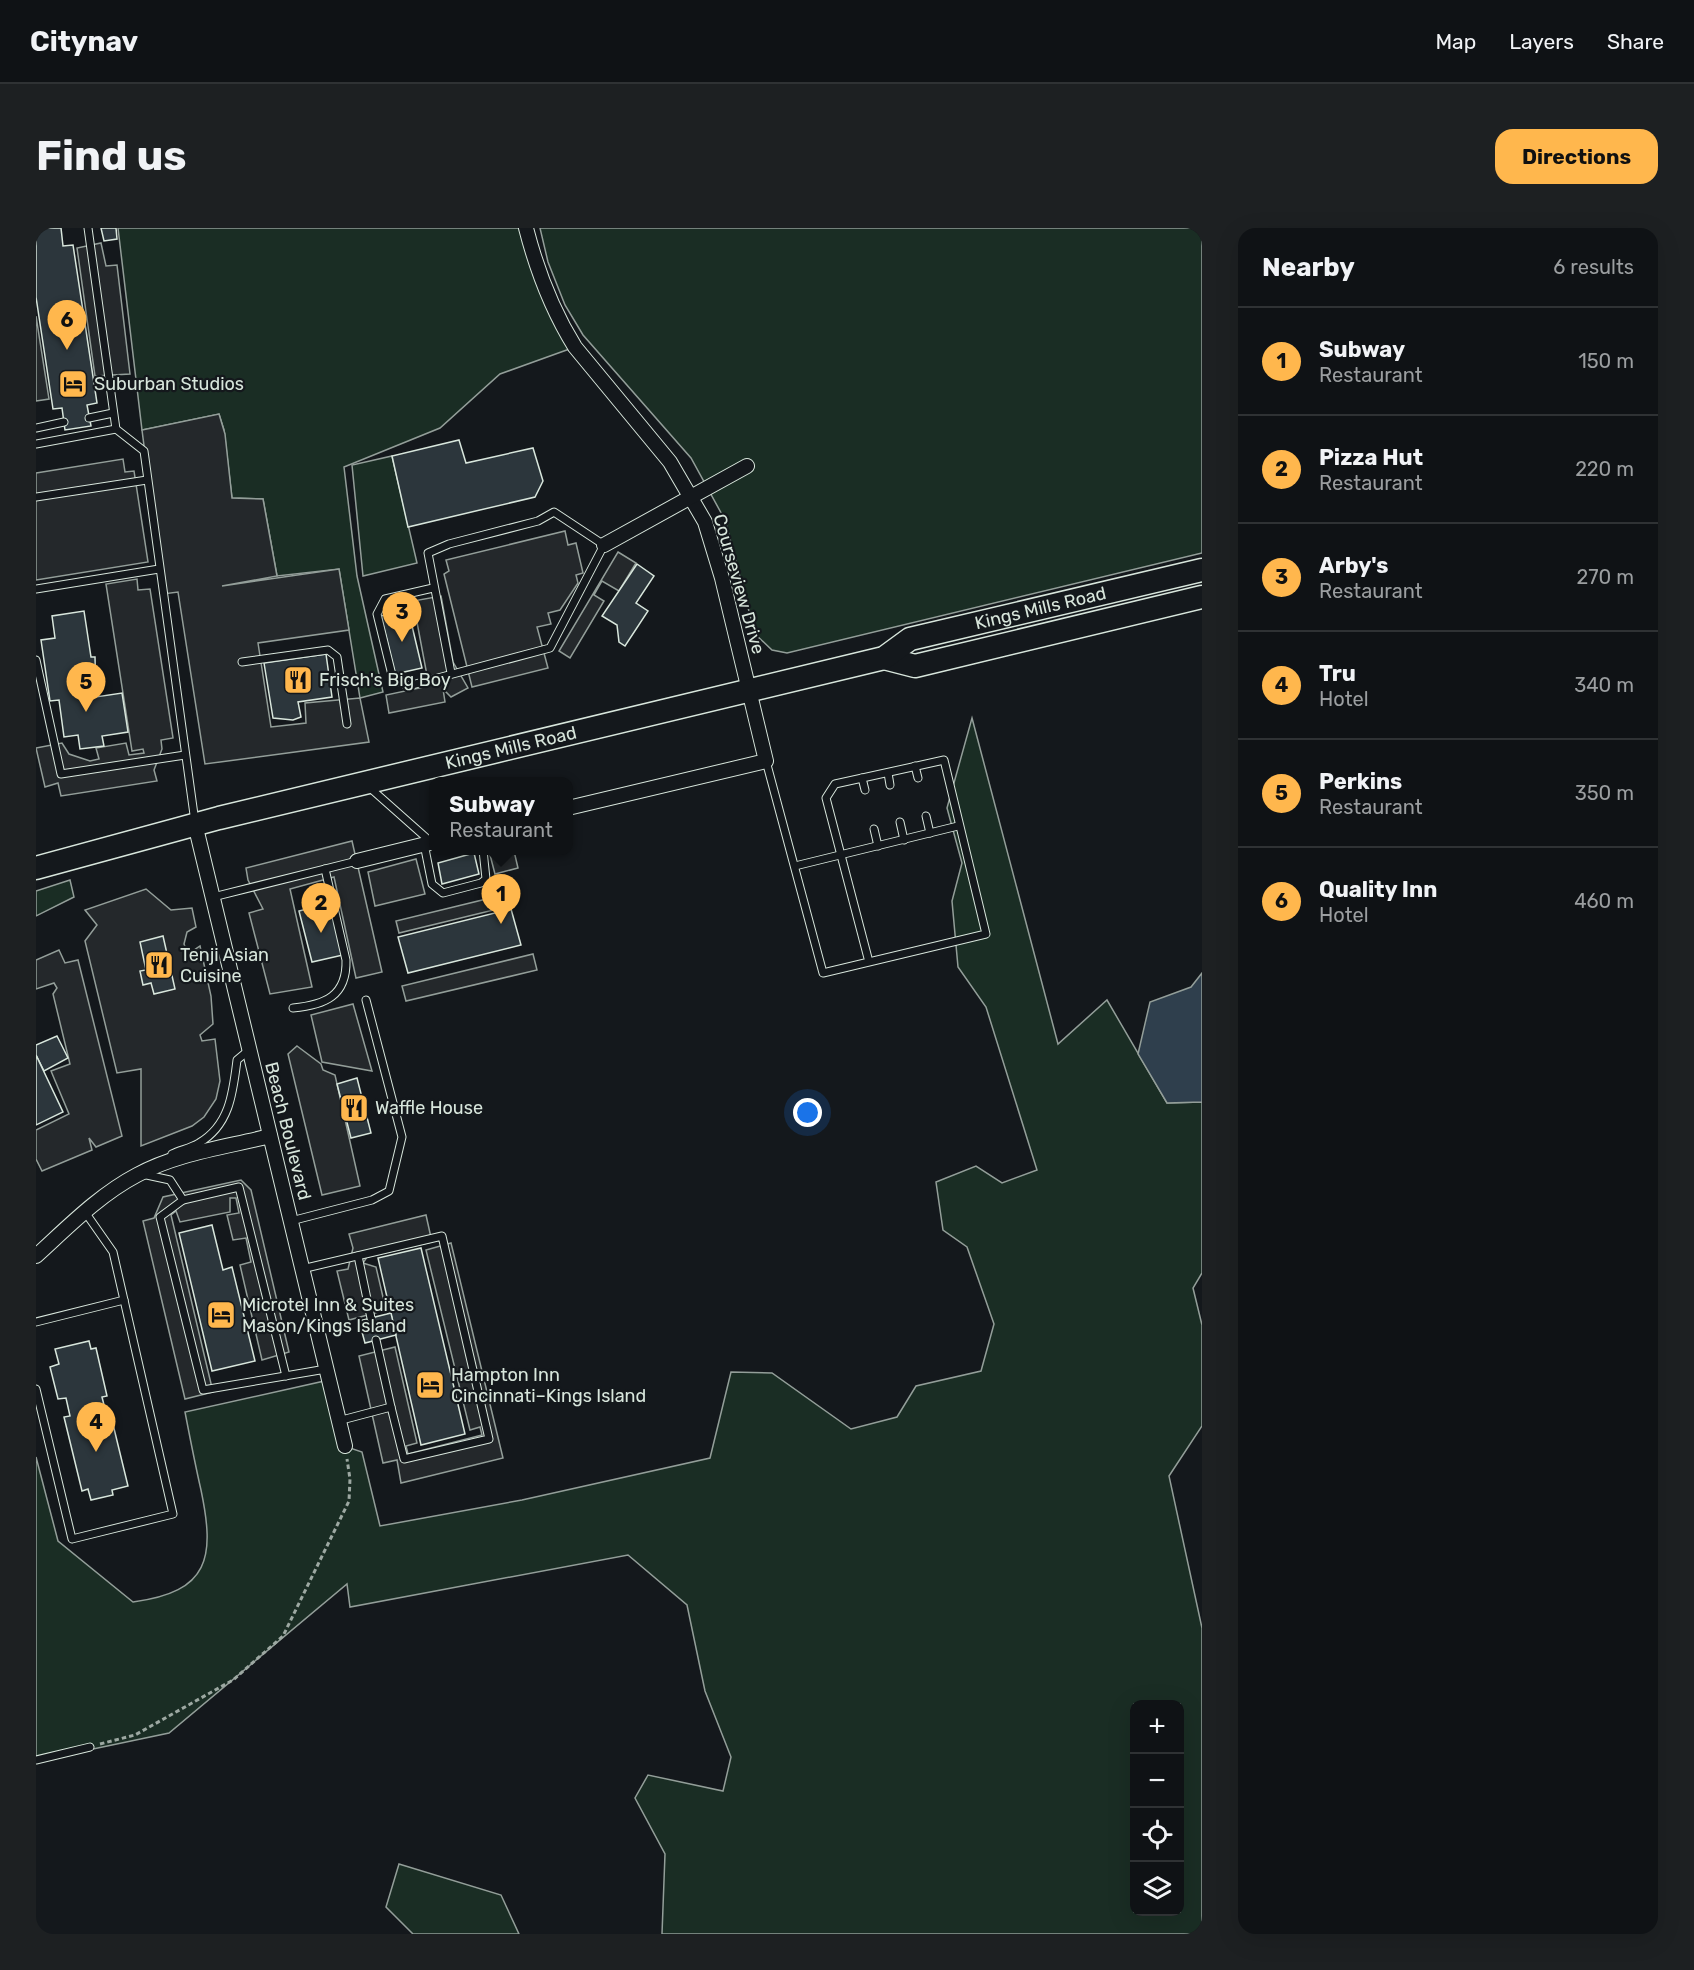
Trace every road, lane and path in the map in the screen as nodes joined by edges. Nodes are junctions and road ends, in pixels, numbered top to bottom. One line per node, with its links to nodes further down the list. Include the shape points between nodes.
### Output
1 (88, 228): 3 (lane)
2 (526, 228): 11 (street, Courseview Drive, via 547,296 562,327 670,462)
3 (113, 413): 4 (lane); 7 (lane)
4 (89, 418)
5 (64, 422): 6 (lane)
6 (36, 428)
7 (116, 429): 8 (lane); 10 (lane, via 144,451)
8 (36, 444)
9 (747, 466): 11 (street)
10 (147, 480): 12 (lane); 14 (lane)
11 (692, 496): 13 (street); 23 (street, Courseview Drive, via 719,566)
12 (36, 497)
13 (603, 545): 16 (lane, via 554,512 538,521 433,549 428,553); 22 (lane, via 550,648)
14 (159, 569): 17 (lane); 25 (lane)
15 (1202, 570): 19 (main road, Kings Mills Road, via 910,639)
16 (433, 588): 22 (lane); 22 (lane, via 385,599 377,614 393,679 408,686)
17 (36, 589)
18 (1202, 597): 19 (main road, Kings Mills Road, via 915,666)
19 (884, 658): 23 (main road, Kings Mills Road)
20 (36, 660): 25 (lane, via 61,774)
21 (242, 662): 24 (lane, via 328,650 337,657)
22 (452, 673)
23 (750, 690): 26 (street, Courseview Drive); 31 (main road, Kings Mills Road)
24 (347, 724)
25 (185, 755): 37 (lane)
26 (766, 761): 34 (street); 49 (lane)
27 (915, 766): 28 (lane); 30 (lane); 38 (lane, via 944,760)
28 (888, 773): 29 (lane); 32 (lane)
29 (862, 778): 33 (lane); 47 (lane, via 835,784 826,798)
30 (918, 778)
31 (364, 783): 37 (main road, Kings Mills Road); 42 (lane)
32 (890, 785)
33 (865, 790)
34 (573, 807)
35 (926, 816): 40 (lane)
36 (900, 822): 41 (lane)
37 (195, 824): 50 (main road, Kings Mills Road); 52 (street, Beach Boulevard)
38 (958, 826): 40 (lane); 53 (lane, via 986,934)
39 (874, 829): 44 (lane)
40 (930, 833): 41 (lane)
41 (904, 840): 44 (lane)
42 (429, 842)
43 (429, 843): 48 (street)
44 (878, 846): 47 (lane)
45 (431, 855): 46 (lane, via 432,884 443,892 486,879)
46 (484, 855)
47 (841, 855): 49 (lane); 53 (lane)
48 (357, 861): 51 (lane)
49 (795, 866): 53 (lane, via 823,973)
50 (36, 868)
51 (325, 869): 52 (lane); 55 (lane, via 346,974 336,994 326,1001)
52 (213, 897): 56 (street, Beach Boulevard)
53 (869, 962)
54 (366, 1000): 61 (lane, via 402,1137 389,1191 372,1200)
55 (293, 1008)
56 (249, 1050): 57 (street, Beach Boulevard); 58 (lane, via 237,1060 233,1100 220,1124 199,1143 173,1153)
57 (270, 1136): 58 (street, via 171,1161); 61 (street, Beach Boulevard)
58 (139, 1174): 59 (lane, via 170,1180); 60 (street)
59 (183, 1200): 70 (lane, via 239,1187); 70 (lane, via 160,1217 203,1390)
60 (85, 1212): 62 (street); 65 (lane, via 113,1252)
61 (291, 1221): 64 (street, Beach Boulevard)
62 (36, 1256)
63 (358, 1256): 64 (lane); 66 (lane); 72 (lane, via 442,1236 489,1439 404,1459)
64 (302, 1269): 69 (street, Beach Boulevard)
65 (124, 1300): 67 (lane); 71 (lane, via 173,1514 72,1539)
66 (371, 1318)
67 (36, 1322)
68 (376, 1340): 72 (lane)
69 (326, 1369): 70 (lane); 73 (street, Beach Boulevard)
70 (286, 1376)
71 (36, 1389)
72 (391, 1407): 73 (lane)
73 (338, 1421): 74 (street, Beach Boulevard)
74 (345, 1446): 75 (path, via 349,1501 283,1636 233,1680 135,1735)
75 (90, 1747): 76 (lane)
76 (36, 1760)

